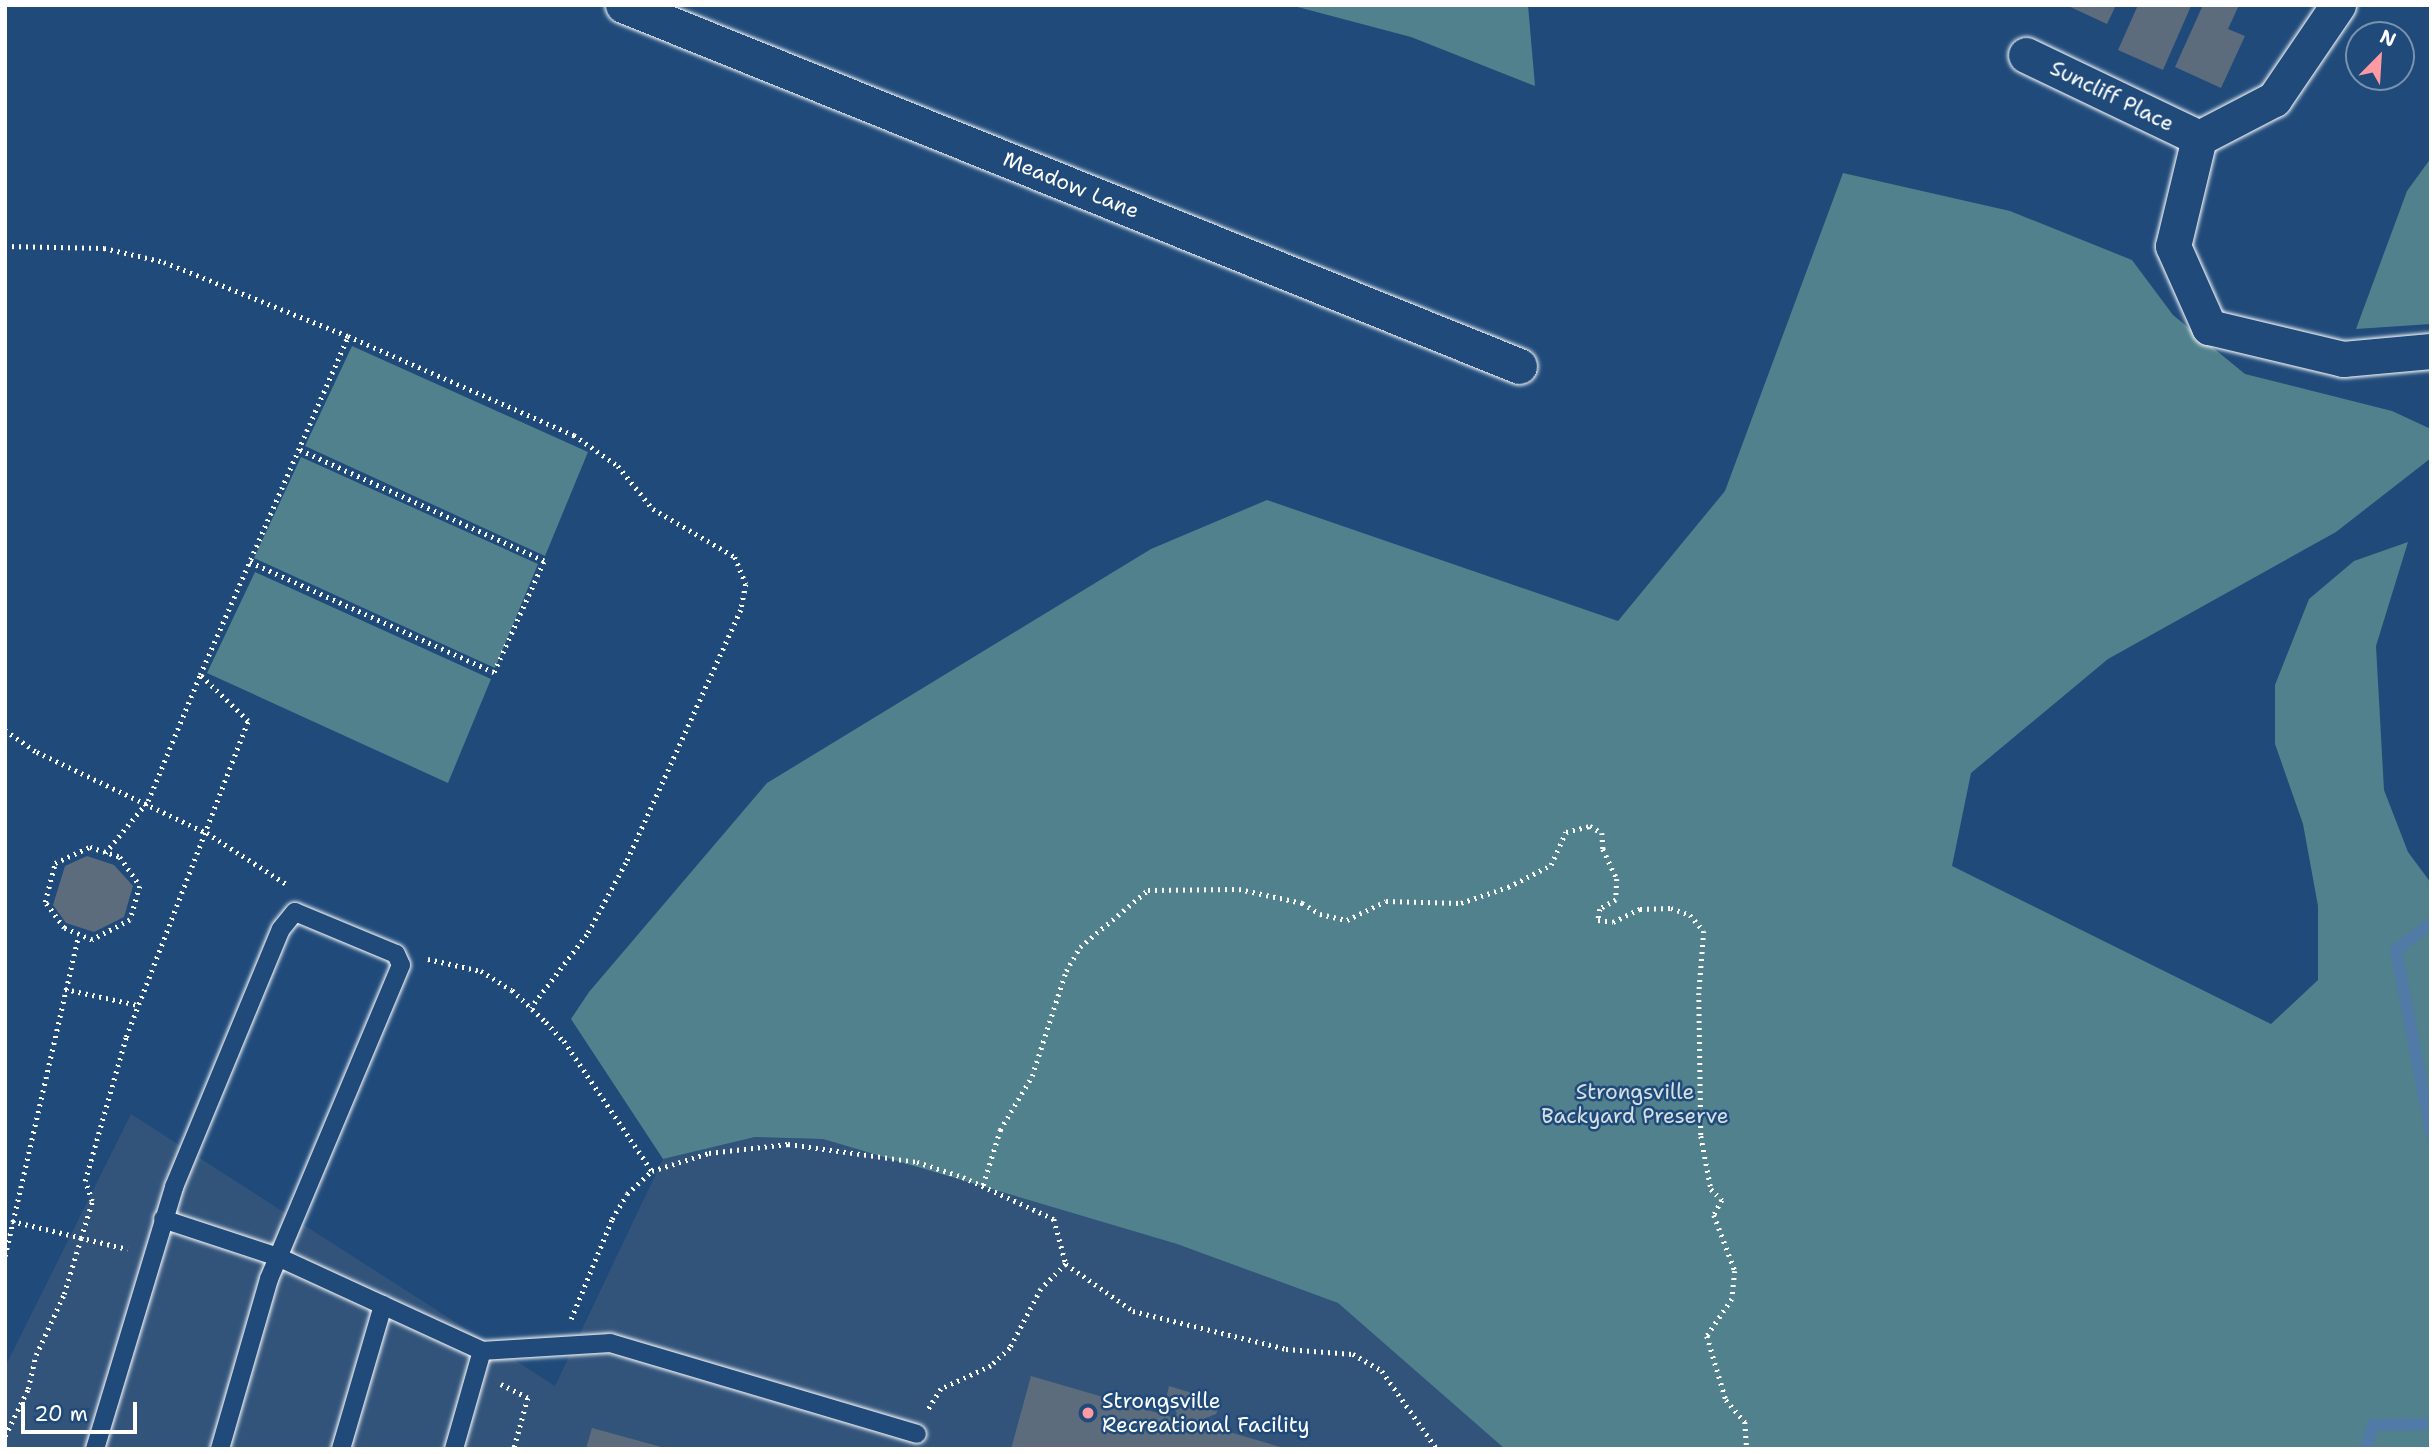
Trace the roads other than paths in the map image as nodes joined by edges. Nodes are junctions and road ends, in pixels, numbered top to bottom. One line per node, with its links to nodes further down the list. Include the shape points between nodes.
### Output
1 (623, 5): 6 (street, Meadow Lane)
2 (2338, 5): 4 (street, via 2274,99)
3 (2026, 55): 4 (street, Suncliff Place)
4 (2199, 138): 5 (street, via 2173,246 2209,327 2343,359)
5 (2431, 351)
6 (1519, 366)
7 (163, 1219): 8 (lane); 8 (lane, via 281,929 295,912 396,954 401,965); 12 (lane)
8 (278, 1257): 9 (lane); 13 (lane)
9 (383, 1305): 10 (lane); 14 (lane)
10 (482, 1351): 11 (lane, via 561,1350 610,1343); 15 (lane)
11 (917, 1434)
12 (95, 1449)
13 (219, 1449)
14 (341, 1449)
15 (454, 1449)

